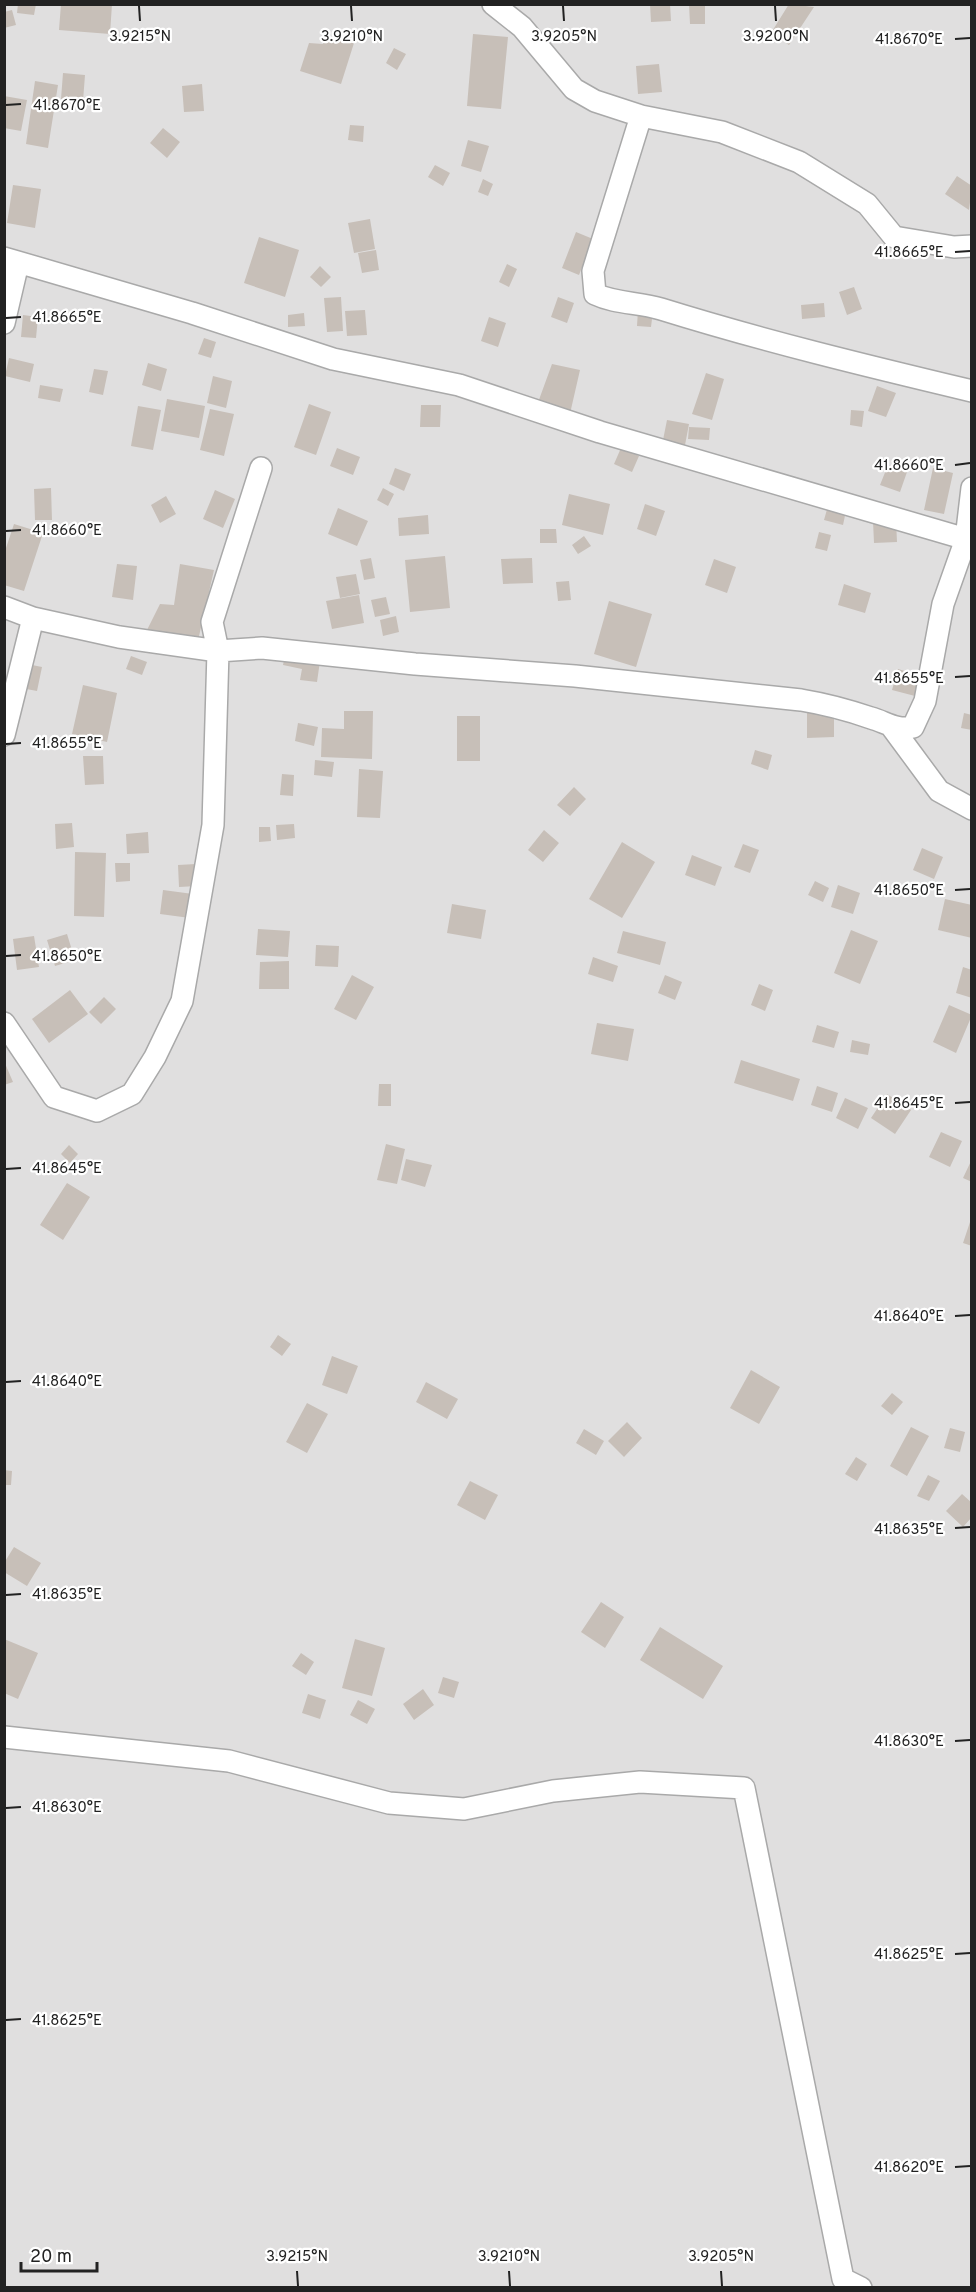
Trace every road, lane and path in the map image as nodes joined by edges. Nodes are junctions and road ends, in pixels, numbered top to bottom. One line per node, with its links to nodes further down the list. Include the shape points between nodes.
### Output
1 (493, 4): 2 (street, via 522,27 573,89 595,101)
2 (641, 116): 3 (street, via 722,132 799,162 867,204 894,237 954,247); 6 (street, via 593,271 595,294 610,301 640,302 768,342)
3 (972, 246)
4 (11, 261): 5 (street); 9 (street, via 333,359 459,385 600,432)
5 (4, 323)
6 (972, 391)
7 (261, 468): 12 (street, via 213,622)
8 (972, 488): 9 (street)
9 (966, 539): 13 (street, via 943,604 919,717 913,727)
10 (4, 606): 11 (street)
11 (33, 618): 12 (street, via 119,637); 14 (street)
12 (218, 651): 13 (street, via 262,648 801,700); 16 (street, via 213,825 182,1001 155,1057 132,1094 97,1111 54,1097)
13 (891, 726): 15 (street, via 939,791)
14 (4, 735)
15 (972, 809)
16 (4, 1023)
17 (4, 1737): 18 (street, via 229,1761 389,1803 464,1809 553,1791 640,1782 744,1788 843,2279)
18 (861, 2288)

